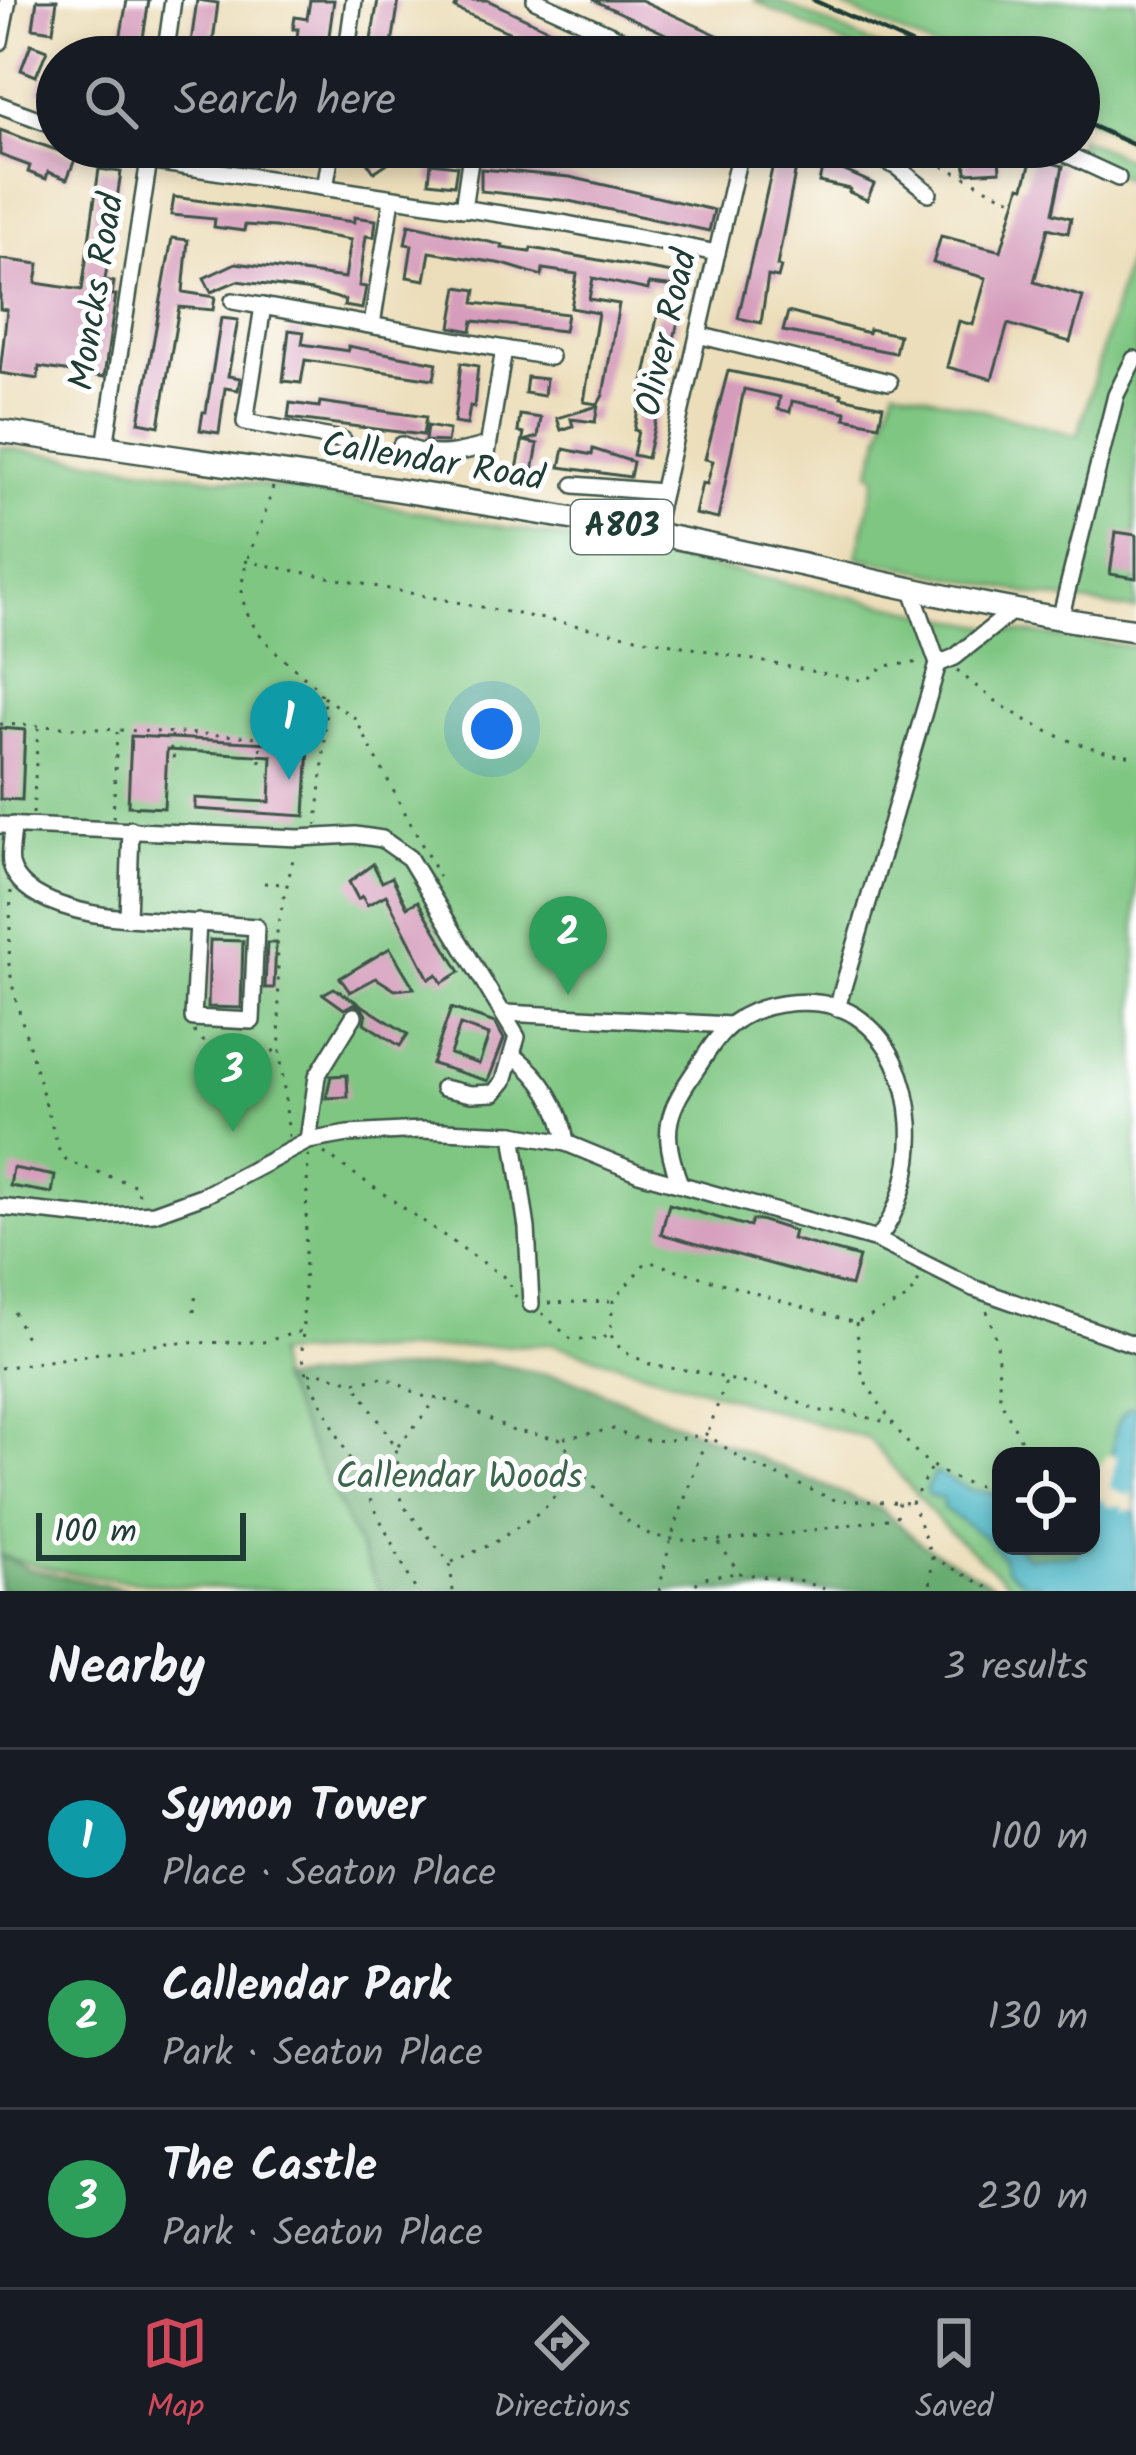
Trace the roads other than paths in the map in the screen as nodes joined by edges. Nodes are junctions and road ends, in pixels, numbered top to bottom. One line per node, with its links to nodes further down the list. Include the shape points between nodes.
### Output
1 (8, 0): 8 (street)
2 (173, 0): 5 (street)
3 (355, 0): 6 (street)
4 (535, 0): 7 (street)
5 (168, 36)
6 (349, 36)
7 (614, 36)
8 (0, 42)
9 (0, 105): 10 (street)
10 (36, 118)
11 (148, 168): 35 (street, Moncks Road)
12 (222, 168): 19 (street)
13 (328, 168): 19 (street)
14 (469, 168): 22 (street)
15 (736, 168): 23 (street, Oliver Road)
16 (909, 168): 20 (street)
17 (1096, 168): 18 (street)
18 (1118, 178)
19 (325, 188): 21 (street)
20 (929, 193)
21 (392, 199): 22 (street); 26 (street)
22 (463, 209): 23 (street)
23 (717, 253): 27 (street, Oliver Road)
24 (233, 301): 25 (street)
25 (262, 306): 26 (street); 33 (street, via 245,422)
26 (372, 325): 28 (street)
27 (698, 335): 31 (street); 37 (street, Oliver Road)
28 (504, 349): 29 (street); 34 (street, via 487,453 443,457)
29 (550, 357)
30 (1133, 359): 41 (street, via 1116,395)
31 (889, 382)
32 (0, 430): 35 (main road, Callendar Road / A803)
33 (344, 440)
34 (401, 445)
35 (105, 447): 38 (main road, Callendar Road / A803)
36 (574, 484): 37 (street)
37 (662, 492): 38 (street, Oliver Road)
38 (653, 533): 39 (main road, Callendar Road / A803)
39 (912, 591): 40 (main road, Callendar Road / A803); 43 (street)
40 (1011, 612): 41 (main road, Callendar Road / A803); 43 (street)
41 (1060, 619): 42 (main road, Callendar Road / A803)
42 (1136, 630)
43 (938, 662): 48 (street)
44 (7, 825): 45 (street); 46 (street, via 11,865 21,879 76,913)
45 (131, 830): 46 (street); 49 (street, via 370,836 403,851)
46 (128, 918): 47 (street)
47 (198, 922): 47 (street, via 193,1018 252,1021 256,926)
48 (836, 1008): 51 (street, via 773,1005); 59 (street, via 856,1016 884,1046 909,1107 904,1194)
49 (506, 1012): 51 (street); 52 (street, via 518,1037)
50 (354, 1016): 55 (street, via 317,1076)
51 (730, 1024): 57 (street, via 689,1079 666,1129)
52 (513, 1055): 53 (street, via 494,1093); 56 (street, via 534,1070 564,1121)
53 (443, 1088)
54 (512, 1134): 55 (street, via 421,1130); 56 (street); 60 (street)
55 (308, 1141): 58 (street, via 207,1195 142,1214)
56 (566, 1143): 57 (street)
57 (680, 1184): 59 (street)
58 (0, 1208)
59 (877, 1240): 61 (street, via 973,1288)
60 (531, 1304)
61 (1136, 1346)

